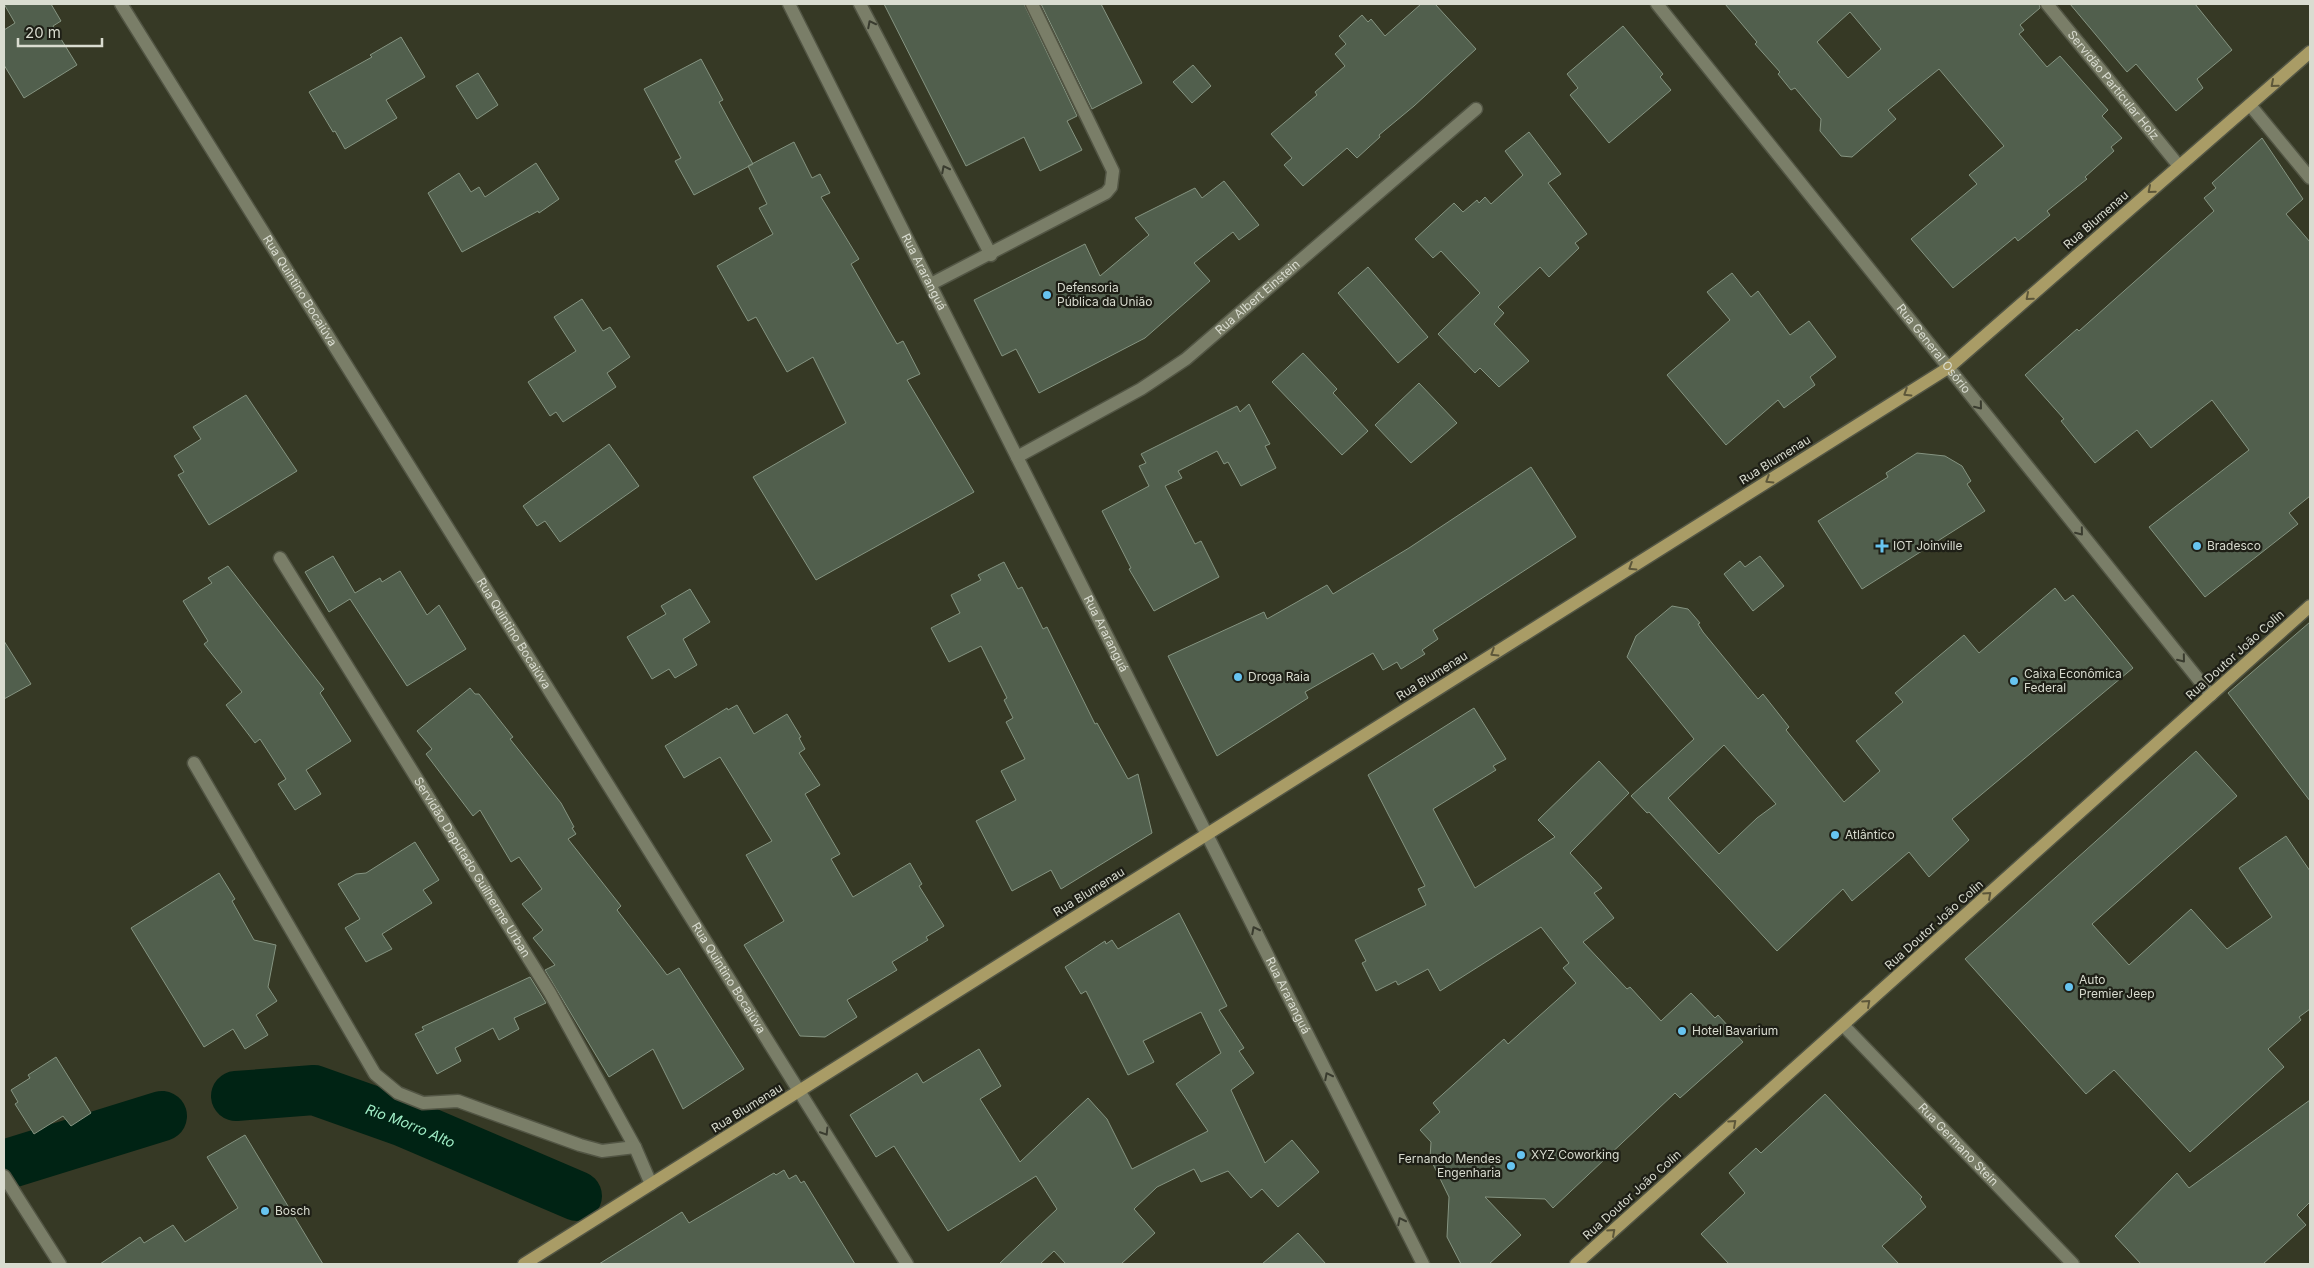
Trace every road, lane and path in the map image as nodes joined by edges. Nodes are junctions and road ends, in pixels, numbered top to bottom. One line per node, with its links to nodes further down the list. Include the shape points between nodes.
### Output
1 (121, 4): 22 (street, Rua Quintino Bocaiúva)
2 (789, 4): 13 (street, Rua Araranguá)
3 (860, 4): 12 (street, one-way to 3)
4 (1032, 4): 12 (street, via 1113,171 1113,180 1106,193)
5 (1657, 4): 14 (street, Rua General Osório)
6 (2047, 4): 10 (street, Servidão Particular Holz)
7 (2310, 52): 8 (main road, Rua Blumenau, one-way to 8)
8 (2250, 105): 10 (main road, Rua Blumenau); 11 (street)
9 (1476, 109): 15 (street, Rua Albert Einstein, via 1186,359 1141,389)
10 (2179, 166): 14 (main road, Rua Blumenau, one-way to 14)
11 (2310, 178)
12 (991, 255): 13 (street)
13 (931, 284): 15 (street, Rua Araranguá)
14 (1948, 368): 18 (street, Rua General Osório, one-way to 18); 20 (main road, Rua Blumenau, one-way to 20)
15 (1017, 457): 20 (street, Rua Araranguá)
16 (280, 558): 23 (street, Servidão Deputado Guilherme Urban, via 550,992)
17 (2310, 606): 18 (main road, Rua Doutor João Colin)
18 (2210, 696): 21 (main road, Rua Doutor João Colin, one-way to 18)
19 (194, 763): 23 (street, via 375,1074 398,1094 423,1103 458,1101 602,1151)
20 (1207, 834): 22 (main road, Rua Blumenau); 29 (street, Rua Araranguá, one-way to 20)
21 (1844, 1024): 30 (main road, Rua Doutor João Colin, one-way to 21); 31 (street, Rua Germano Stein)
22 (799, 1091): 25 (main road, Rua Blumenau); 28 (street, Rua Quintino Bocaiúva, one-way to 28)
23 (636, 1147): 25 (street, Servidão Deputado Guilherme Urban)
24 (4, 1176): 26 (street)
25 (651, 1184): 27 (main road, Rua Blumenau)
26 (60, 1264)
27 (524, 1264)
28 (907, 1264)
29 (1423, 1264)
30 (1576, 1264)
31 (2073, 1264)

